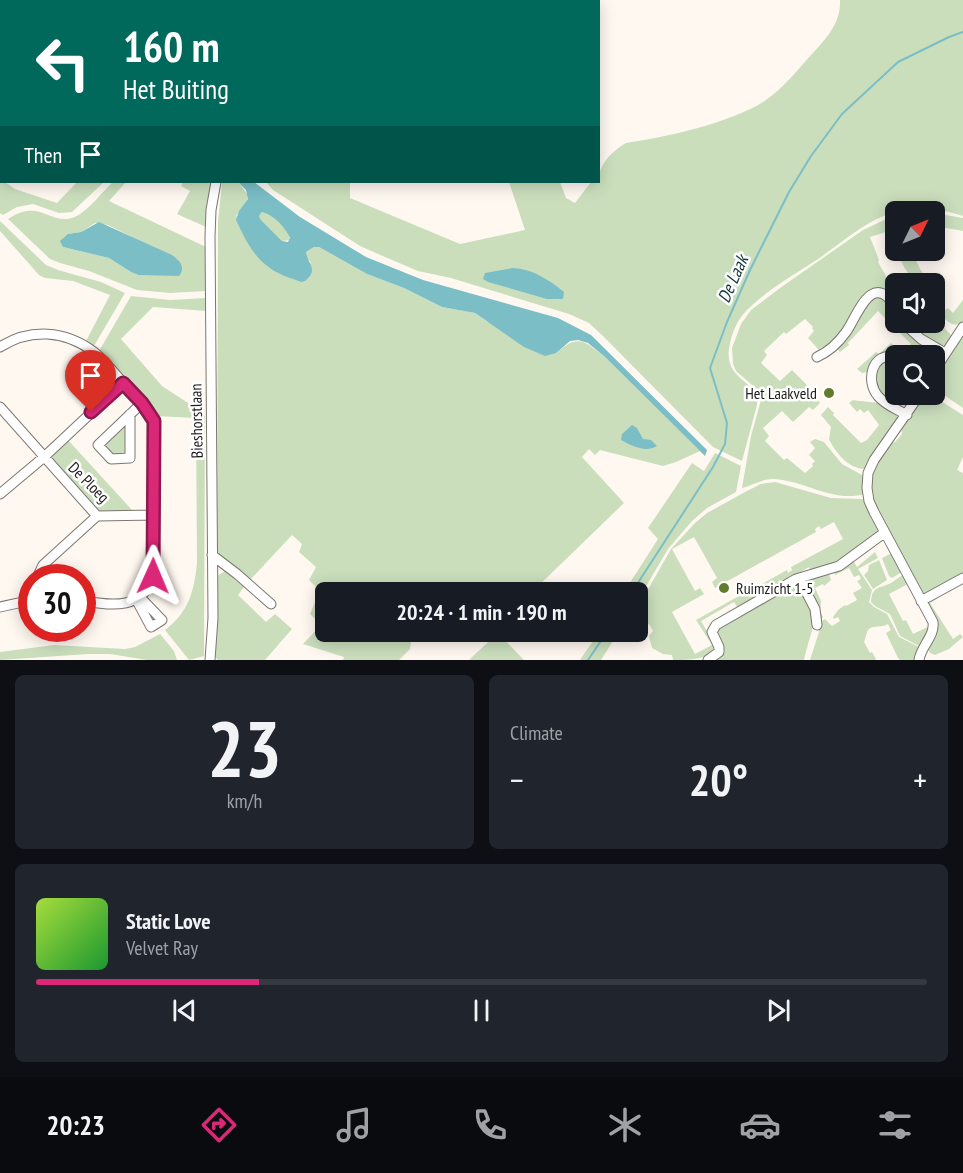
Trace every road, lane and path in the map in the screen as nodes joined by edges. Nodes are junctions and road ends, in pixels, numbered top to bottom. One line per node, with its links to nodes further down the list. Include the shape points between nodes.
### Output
1 (216, 183): 23 (street, Bieshorstlaan, via 210,247)
2 (885, 297): 9 (street, via 867,298 844,335)
3 (963, 327): 7 (street)
4 (912, 333): 5 (street)
5 (929, 344)
6 (0, 347): 10 (street, via 26,335 69,338 95,352)
7 (945, 352)
8 (885, 356): 11 (street, via 872,370 871,381)
9 (817, 357)
10 (123, 383): 12 (street); 18 (street)
11 (885, 402)
12 (142, 403): 16 (street); 20 (street, via 154,421)
13 (890, 405): 17 (street)
14 (913, 405): 17 (street)
15 (0, 407): 18 (street, De Ploeg)
16 (129, 414): 16 (street, via 98,445 111,459 130,458)
17 (907, 415): 22 (street, via 879,452 868,476 869,501)
18 (44, 457): 19 (street); 21 (street, De Ploeg)
19 (0, 494)
20 (154, 515): 21 (street, De Ploeg); 31 (street, via 151,582 137,598 116,605)
21 (97, 516): 24 (street)
22 (884, 533): 27 (street, via 839,566); 29 (street)
23 (212, 555): 25 (street); 26 (street, Bieshorstlaan)
24 (44, 564)
25 (227, 567): 26 (street); 32 (street)
26 (213, 573): 35 (street, Bieshorstlaan)
27 (799, 578): 34 (street, via 815,609); 36 (street, via 716,625 712,632 719,652)
28 (963, 578): 29 (street)
29 (921, 601): 37 (street, via 934,625)
30 (18, 603): 33 (street)
31 (96, 603)
32 (271, 604)
33 (0, 607)
34 (817, 625)
35 (210, 660)
36 (708, 660)
37 (919, 660)

